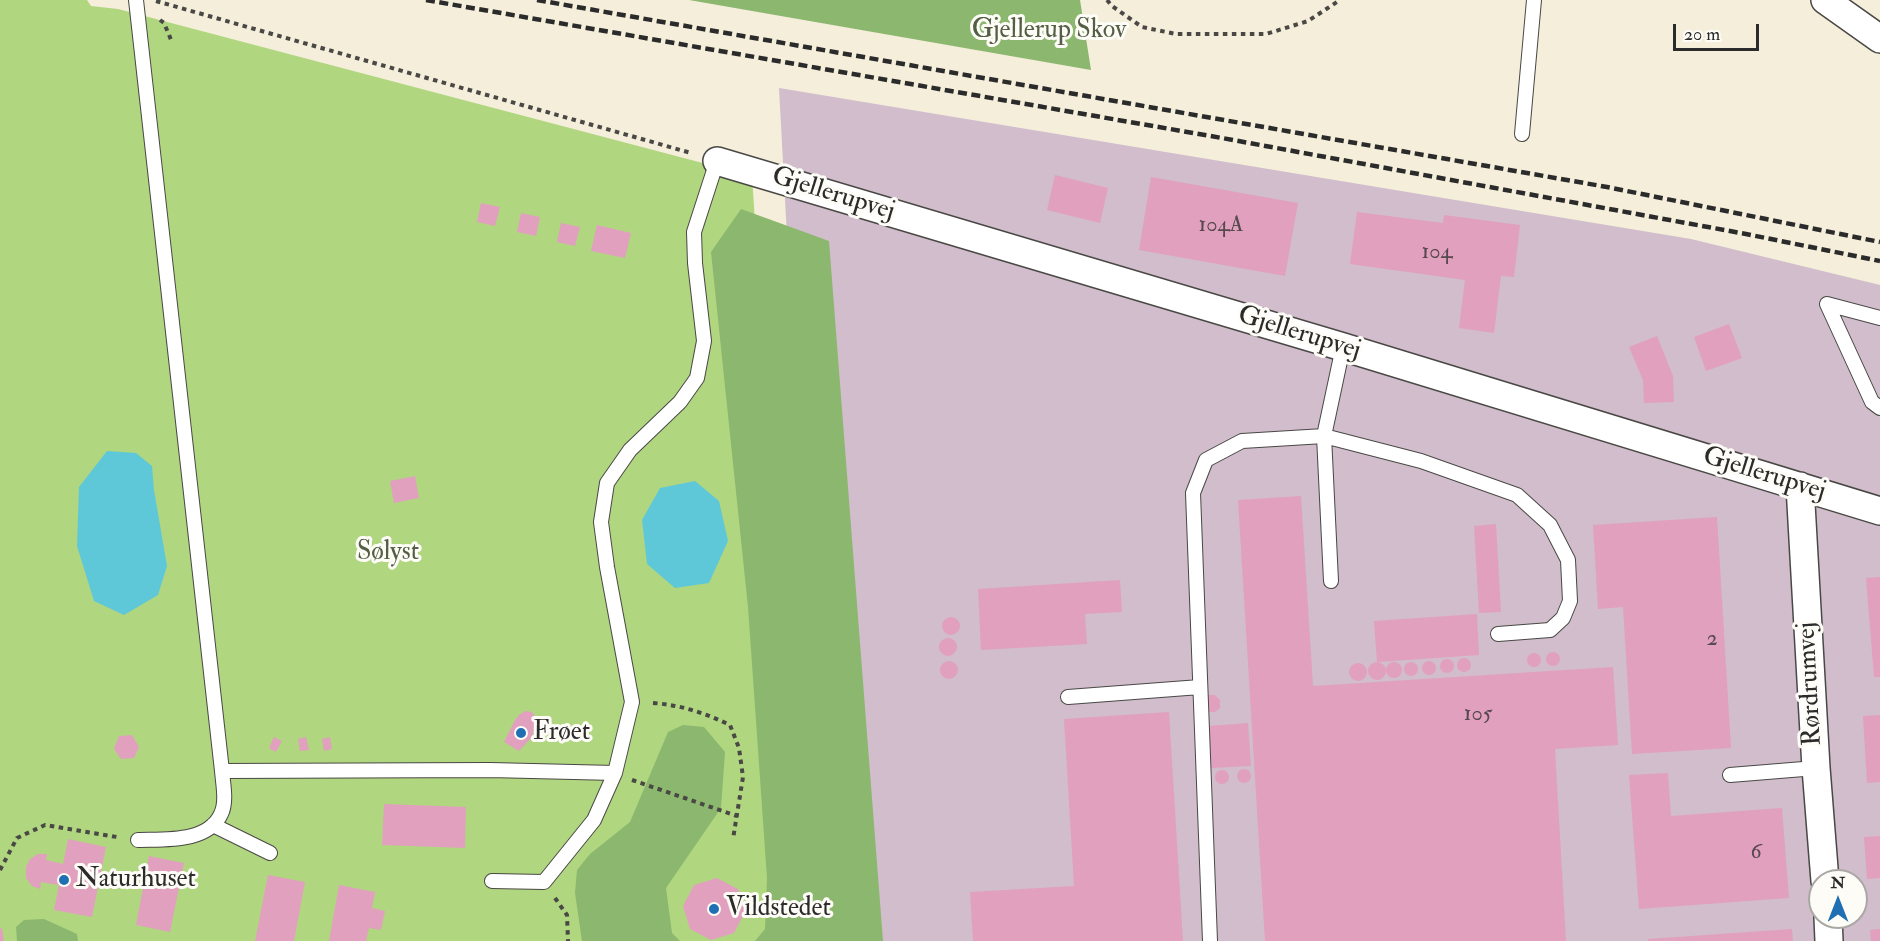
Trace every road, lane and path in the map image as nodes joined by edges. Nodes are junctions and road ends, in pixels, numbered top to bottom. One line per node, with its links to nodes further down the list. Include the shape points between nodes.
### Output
1 (136, 0): 22 (lane)
2 (152, 0): 9 (path)
3 (1107, 0): 4 (path, via 1142,27 1176,34 1266,34 1308,21)
4 (1340, 0)
5 (1534, 0): 8 (lane)
6 (1825, 0): 7 (street)
7 (1880, 39)
8 (1522, 134)
9 (717, 160): 11 (street, Gjellerupvej); 20 (lane, via 694,232 704,341 697,378 680,402 630,450 607,483 601,522)
10 (1880, 318): 12 (lane, via 1827,304 1872,402)
11 (1343, 347): 13 (lane); 14 (street, Gjellerupvej)
12 (1880, 408)
13 (1324, 436): 16 (lane); 17 (lane, via 1421,461 1517,495 1550,525 1568,560 1570,602 1563,618 1550,630); 18 (lane, via 1242,441 1206,460 1193,493)
14 (1800, 486): 15 (street, Gjellerupvej); 21 (street, Rørdrumvej)
15 (1880, 511)
16 (1330, 581)
17 (1498, 634)
18 (1200, 687): 19 (lane); 35 (lane)
19 (1068, 697)
20 (632, 702): 23 (lane); 25 (path, via 671,704 730,725 739,748 742,777)
21 (1816, 768): 24 (lane); 30 (street, Rørdrumvej)
22 (222, 771): 23 (lane, via 490,770); 26 (lane, via 224,800)
23 (615, 774): 25 (path); 33 (lane, via 594,820)
24 (1730, 775)
25 (737, 816): 27 (path)
26 (213, 825): 28 (lane, via 197,835); 29 (lane)
27 (733, 839)
28 (138, 840): 31 (path, via 45,825 17,838)
29 (270, 853)
30 (1824, 869)
31 (0, 870)
32 (492, 881): 33 (lane)
33 (544, 882): 34 (path, via 567,915)
34 (568, 941)
35 (1210, 941)

